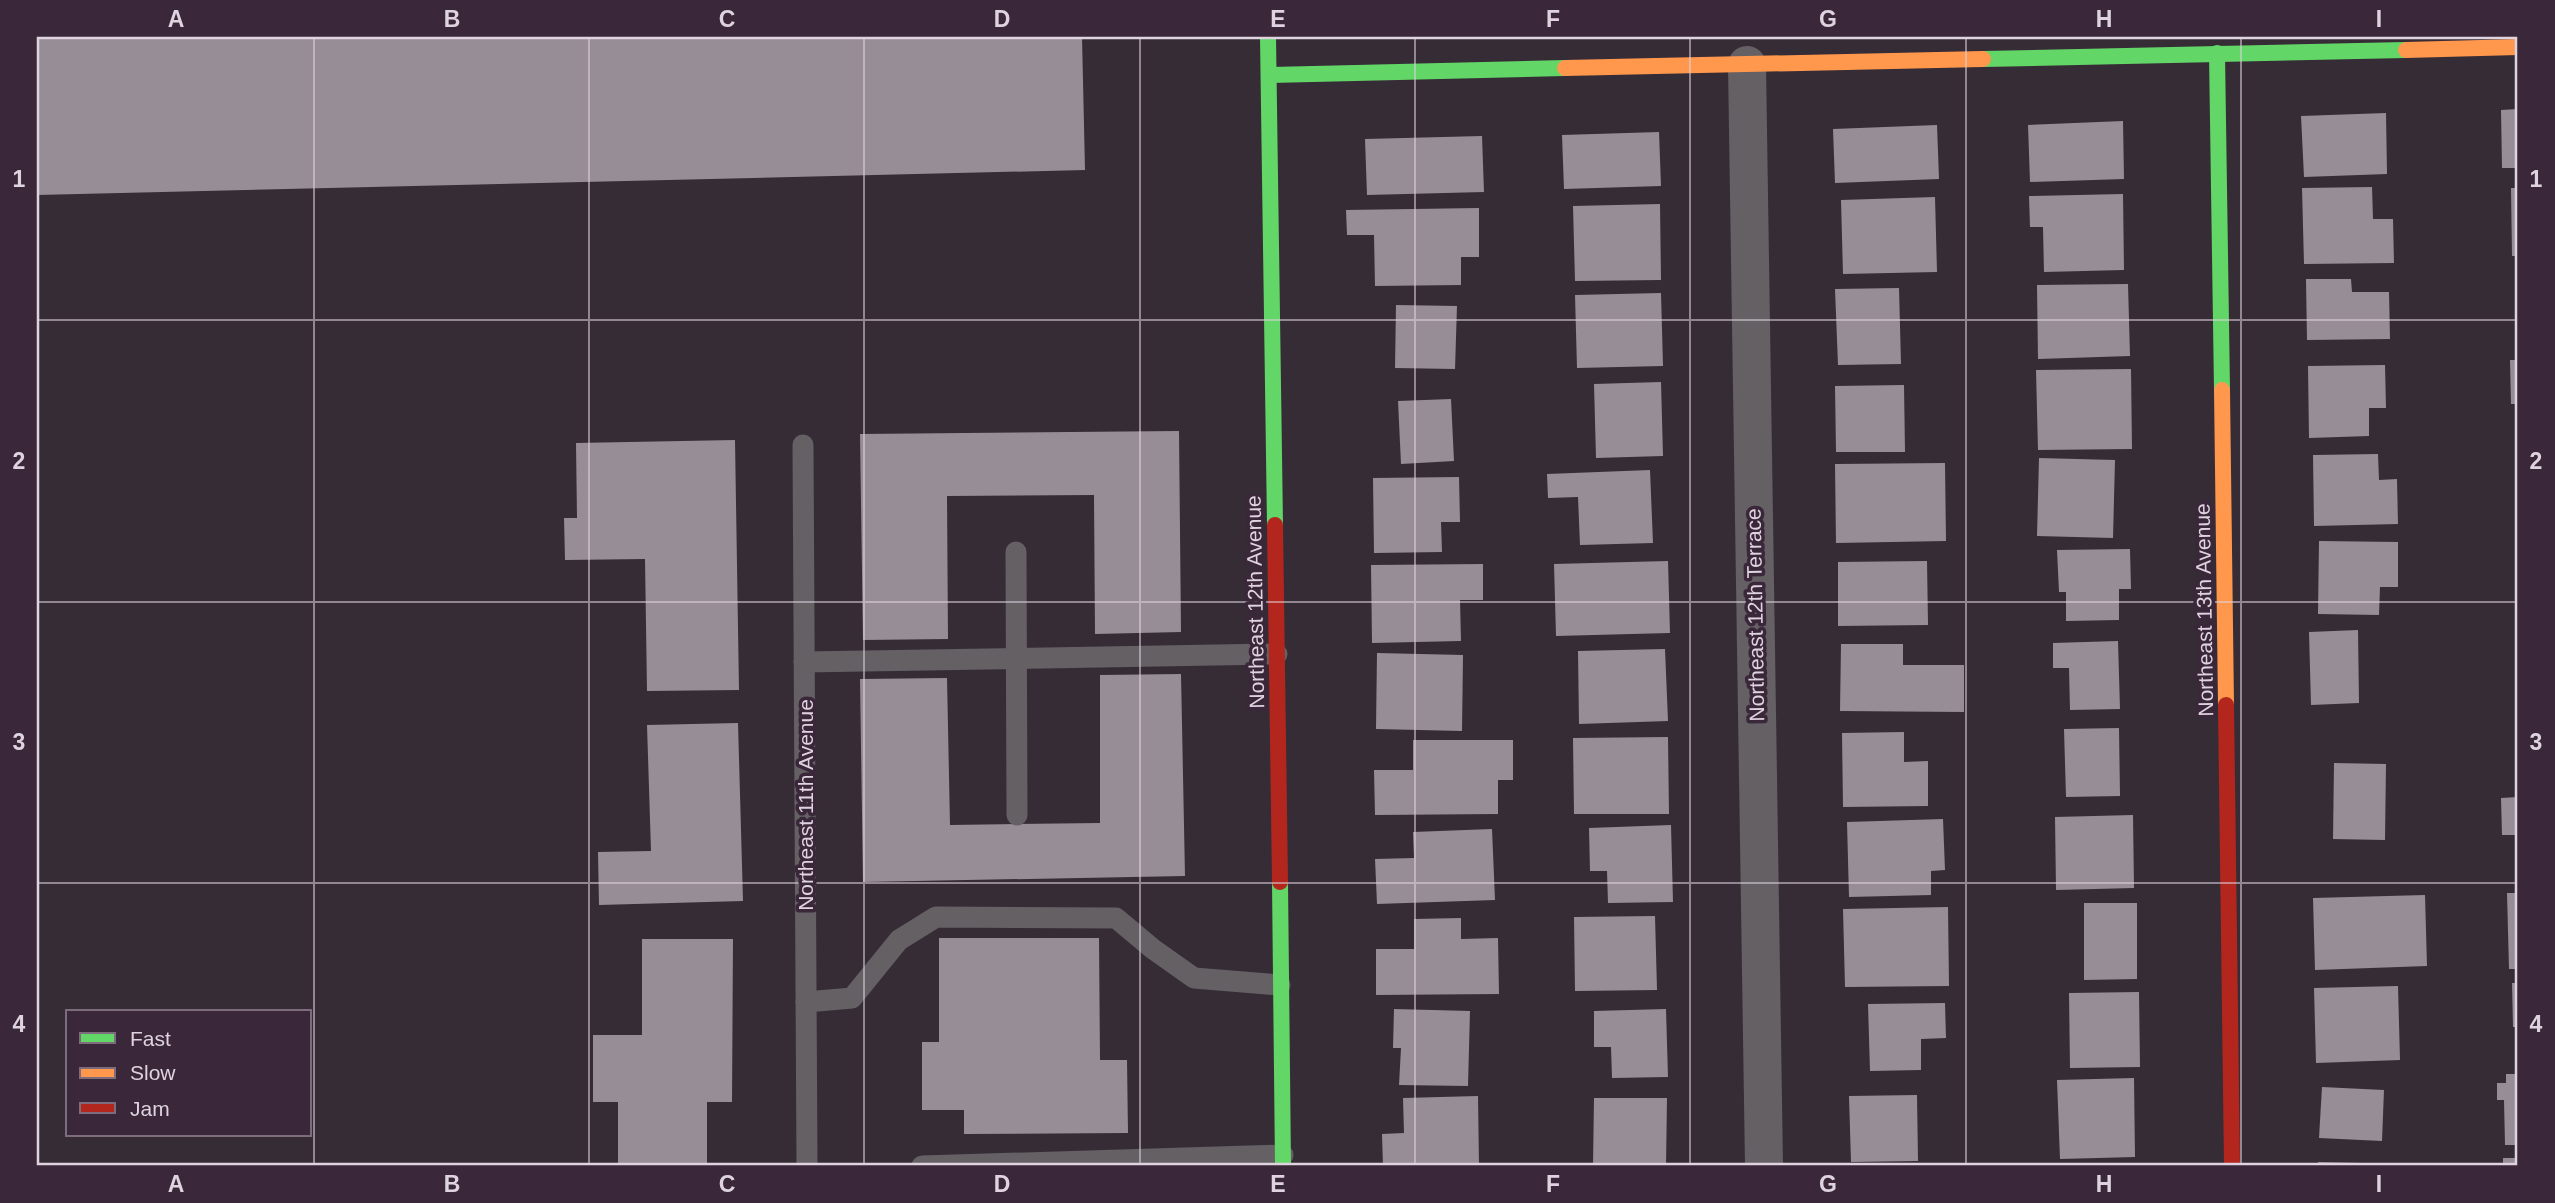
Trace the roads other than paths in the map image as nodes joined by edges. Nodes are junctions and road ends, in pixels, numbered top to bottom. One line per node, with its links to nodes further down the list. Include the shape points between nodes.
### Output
1 (1268, 37): 5 (street, Northeast 12th Avenue)
2 (2518, 47): 3 (street)
3 (2217, 53): 4 (street); 18 (street, Northeast 13th Avenue)
4 (1747, 65): 5 (street); 17 (street, Northeast 12th Terrace)
5 (1270, 75): 8 (street, Northeast 12th Avenue)
6 (803, 445): 10 (lane, Northeast 11th Avenue)
7 (1016, 552): 9 (lane)
8 (1277, 654): 9 (lane); 12 (street, Northeast 12th Avenue)
9 (1017, 658): 10 (lane); 11 (lane)
10 (804, 662): 13 (lane, Northeast 11th Avenue)
11 (1017, 815)
12 (1280, 985): 13 (lane, via 1194,978 1116,918 936,917 899,940 852,998); 14 (street, Northeast 12th Avenue)
13 (806, 1002): 15 (lane, Northeast 11th Avenue)
14 (1283, 1161): 16 (lane)
15 (807, 1166)
16 (922, 1166)
17 (1764, 1166)
18 (2232, 1166)

